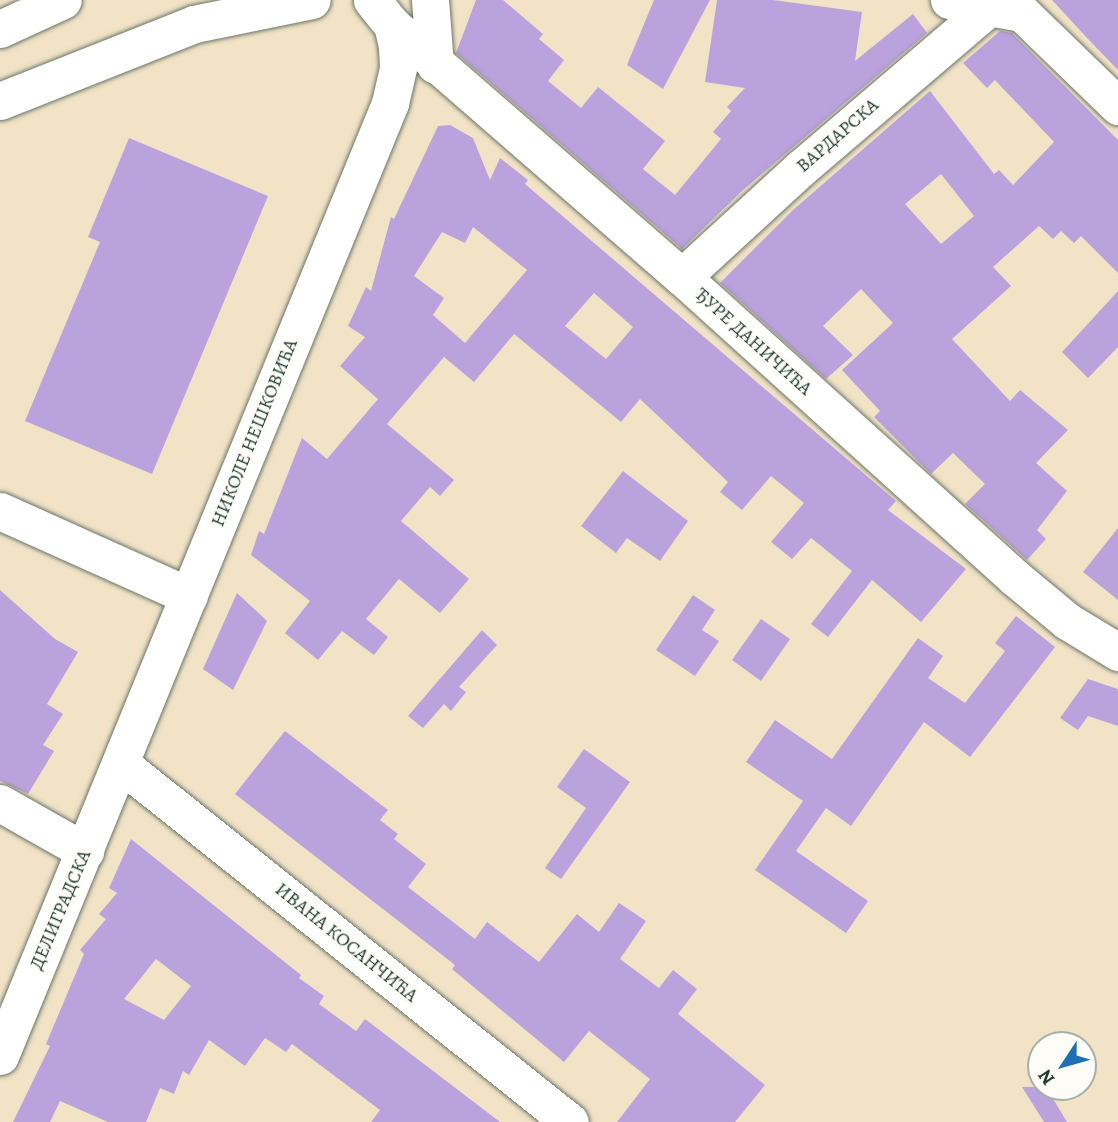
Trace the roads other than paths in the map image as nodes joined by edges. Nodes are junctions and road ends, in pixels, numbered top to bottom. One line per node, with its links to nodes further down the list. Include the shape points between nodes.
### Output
1 (63, 0): 9 (street)
2 (312, 0): 7 (street)
3 (419, 0): 8 (street)
4 (430, 0): 10 (street)
5 (949, 0): 6 (street)
6 (995, 2): 13 (street, via 1036,23); 14 (street, ВАРДАРСКА)
7 (252, 8): 11 (street, via 194,24)
8 (380, 8): 10 (street, ЂУРЕ ДАНИЧИЋА); 12 (street, НИКОЛЕ НЕШКОВИЋА, via 398,66)
9 (0, 29)
10 (435, 65): 12 (street, НИКОЛЕ НЕШКОВИЋА); 14 (street, ЂУРЕ ДАНИЧИЋА)
11 (0, 101)
12 (390, 103): 16 (street, НИКОЛЕ НЕШКОВИЋА)
13 (1118, 106)
14 (682, 277): 17 (street, ЂУРЕ ДАНИЧИЋА, via 1014,578 1066,621)
15 (0, 511): 16 (street)
16 (189, 596): 18 (street, НИКОЛЕ НЕШКОВИЋА)
17 (1118, 652)
18 (121, 764): 20 (street, ДЕЛИГРАДСКА); 22 (street, ИВАНА КОСАНЧИЋА)
19 (0, 803): 20 (street)
20 (85, 851): 21 (street, ДЕЛИГРАДСКА)
21 (0, 1056)
22 (570, 1122)

